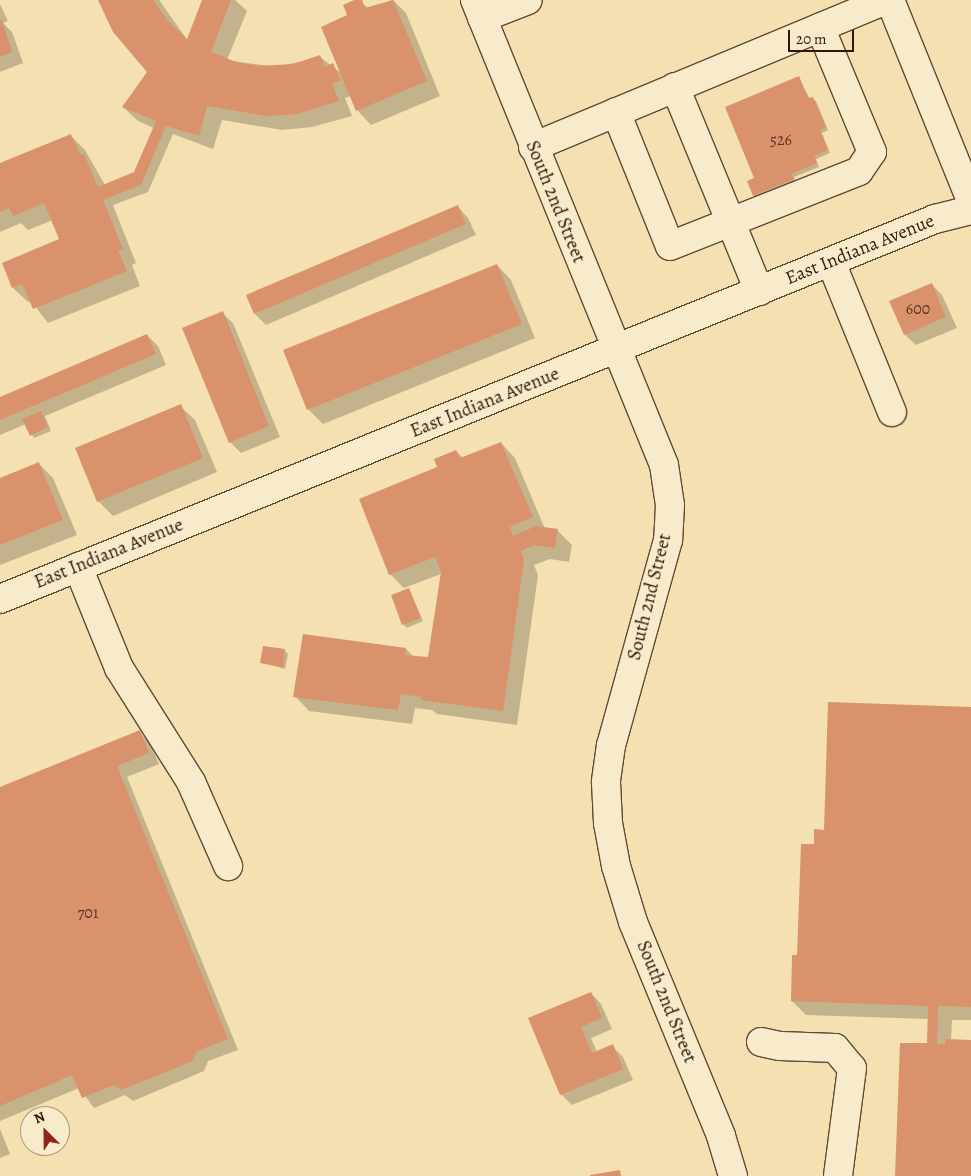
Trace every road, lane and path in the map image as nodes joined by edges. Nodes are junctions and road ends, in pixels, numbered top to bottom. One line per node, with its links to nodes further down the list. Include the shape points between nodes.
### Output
1 (528, 0): 4 (street)
2 (886, 0): 5 (street)
3 (890, 0): 9 (street)
4 (479, 9): 8 (street, South 2nd Street)
5 (820, 27): 6 (street); 11 (street, via 872,152 859,171)
6 (675, 87): 7 (street); 11 (street)
7 (616, 112): 8 (street); 11 (street, via 670,246)
8 (533, 147): 14 (street, South 2nd Street)
9 (971, 200)
10 (971, 210): 12 (street, East Indiana Avenue, via 935,219)
11 (730, 222): 13 (street)
12 (831, 262): 13 (street, East Indiana Avenue); 15 (street)
13 (758, 291): 14 (street, East Indiana Avenue)
14 (615, 350): 16 (street, East Indiana Avenue); 20 (street, South 2nd Street, via 664,465 670,505 668,540 611,745 606,802 611,845 633,922 720,1136)
15 (892, 412)
16 (78, 568): 17 (street, East Indiana Avenue); 18 (street, via 119,668 191,782)
17 (0, 599)
18 (228, 866)
19 (761, 1042): 21 (street, via 835,1048 852,1068)
20 (732, 1176)
21 (838, 1176)

